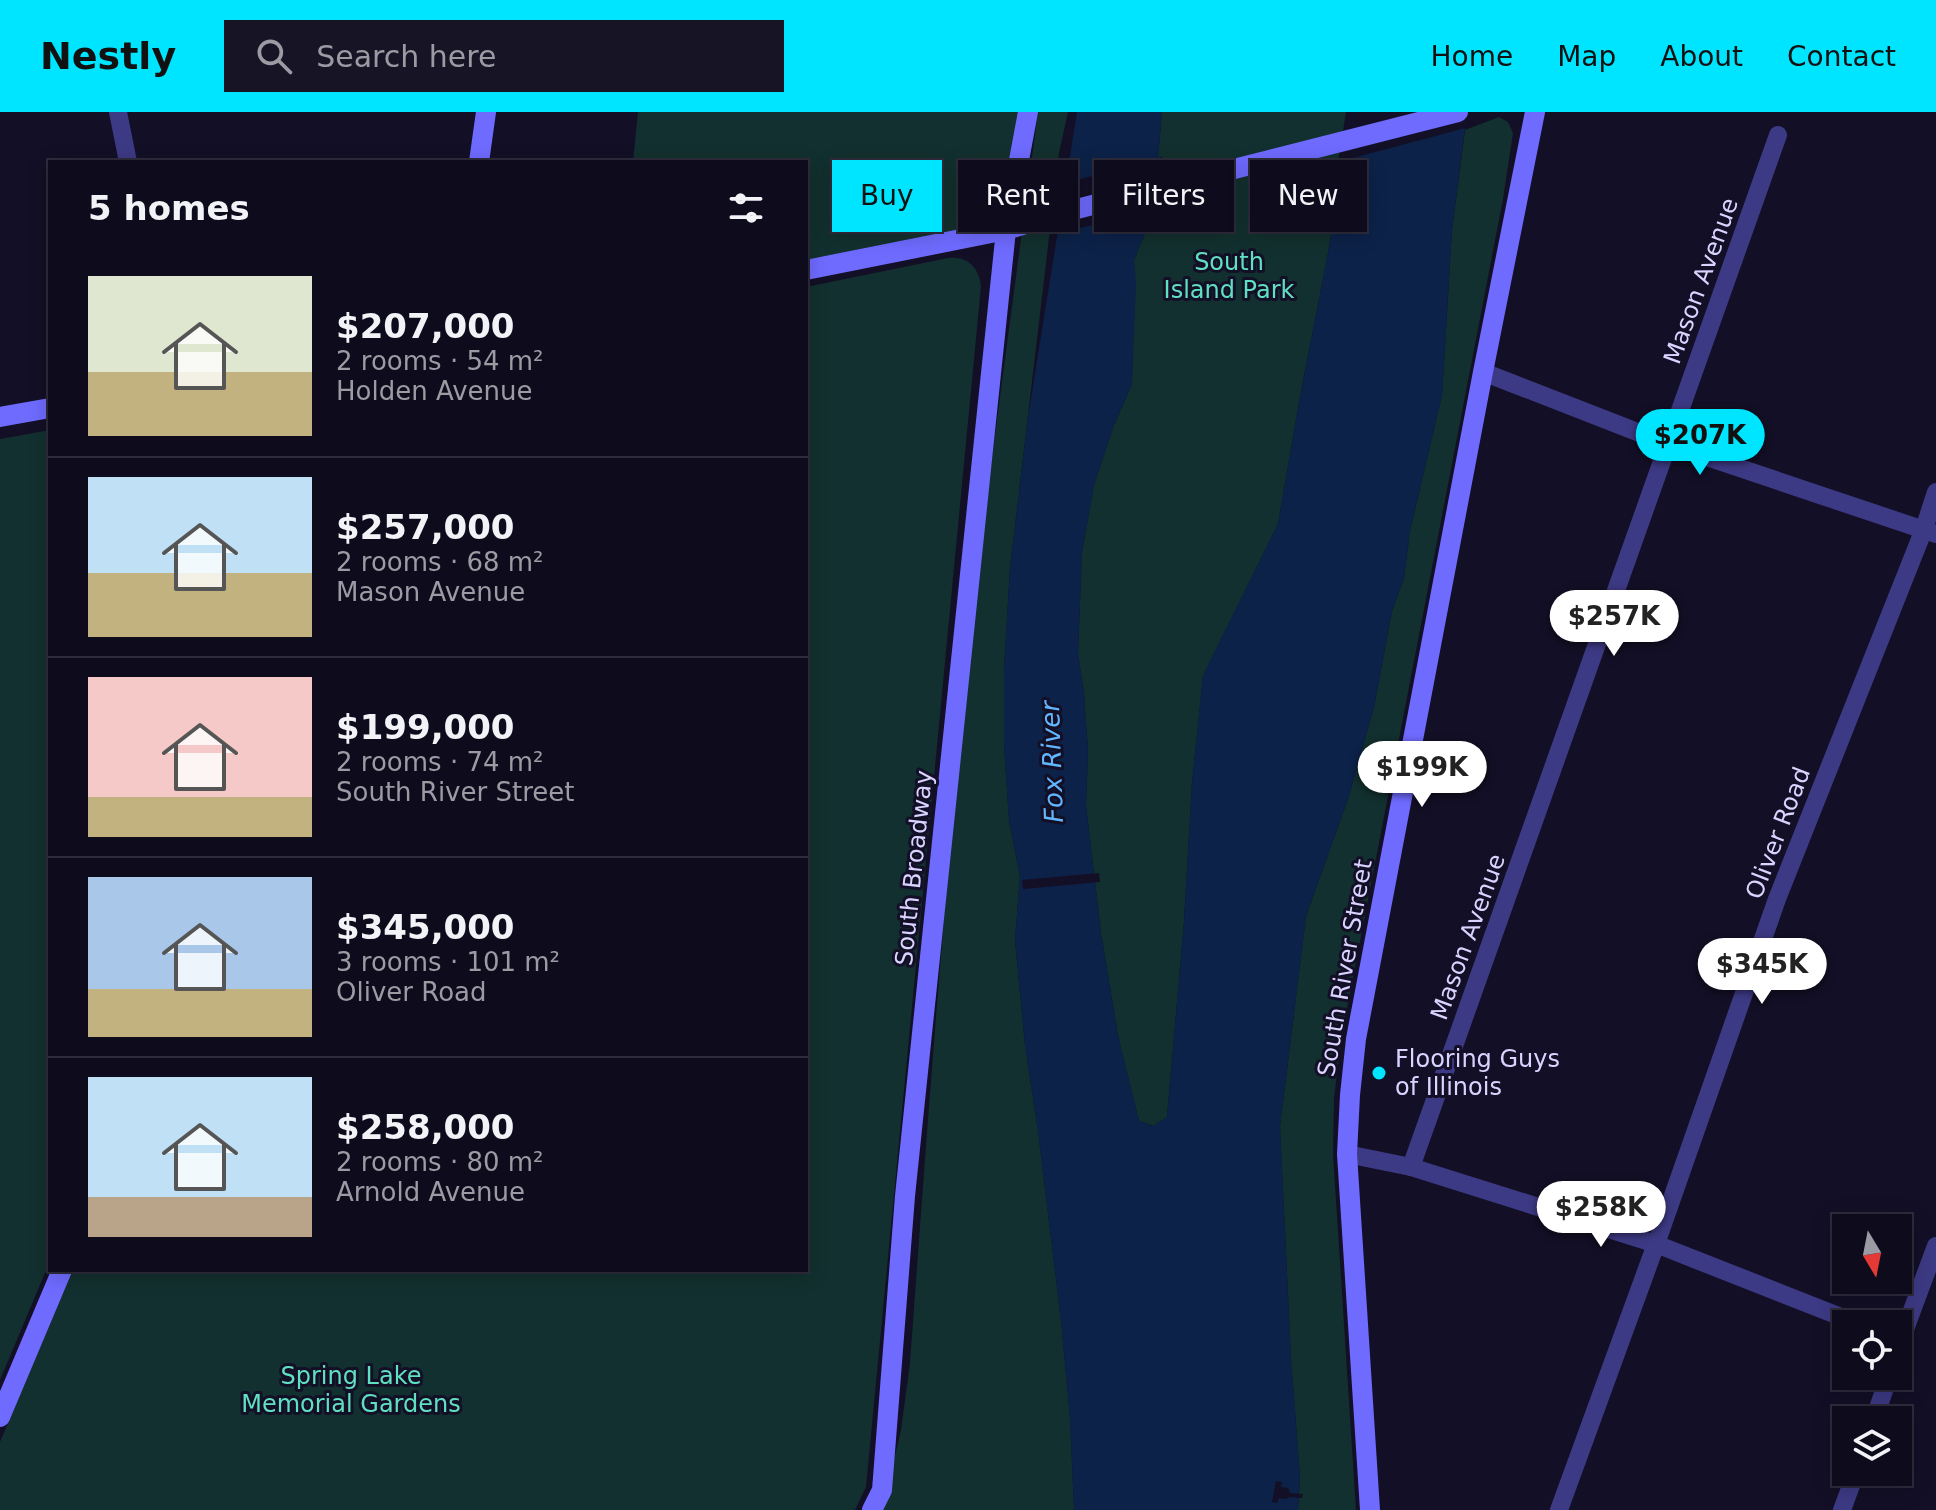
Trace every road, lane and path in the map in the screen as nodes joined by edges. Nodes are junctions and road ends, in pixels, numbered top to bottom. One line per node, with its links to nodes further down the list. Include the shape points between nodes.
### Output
1 (118, 112): 7 (street)
2 (486, 112): 8 (street)
3 (1028, 112): 9 (street, South Broadway)
4 (1458, 112): 10 (street)
5 (1535, 112): 14 (street, South River Street)
6 (1778, 135): 17 (street, Mason Avenue)
7 (128, 160)
8 (479, 160)
9 (1019, 160)
10 (1078, 209)
11 (996, 232): 13 (street)
12 (1006, 232): 29 (street, South Broadway, via 905,1196 882,1490)
13 (808, 270)
14 (1483, 372): 17 (street); 20 (street, South River Street, via 1356,1039)
15 (48, 408): 16 (street)
16 (0, 417)
17 (1668, 444): 19 (street); 21 (street, Mason Avenue)
18 (1936, 492): 19 (street, Oliver Road)
19 (1930, 531): 22 (street, Oliver Road, via 1777,899)
20 (1347, 1154): 21 (street); 30 (street, South River Street)
21 (1411, 1167): 22 (street)
22 (1656, 1244): 26 (street); 31 (street, Oliver Road)
23 (1936, 1246): 25 (street)
24 (61, 1272): 27 (street)
25 (1912, 1310)
26 (1832, 1313)
27 (0, 1417)
28 (1851, 1486): 32 (street)
29 (872, 1510)
30 (1370, 1510)
31 (1559, 1510)
32 (1842, 1510)

